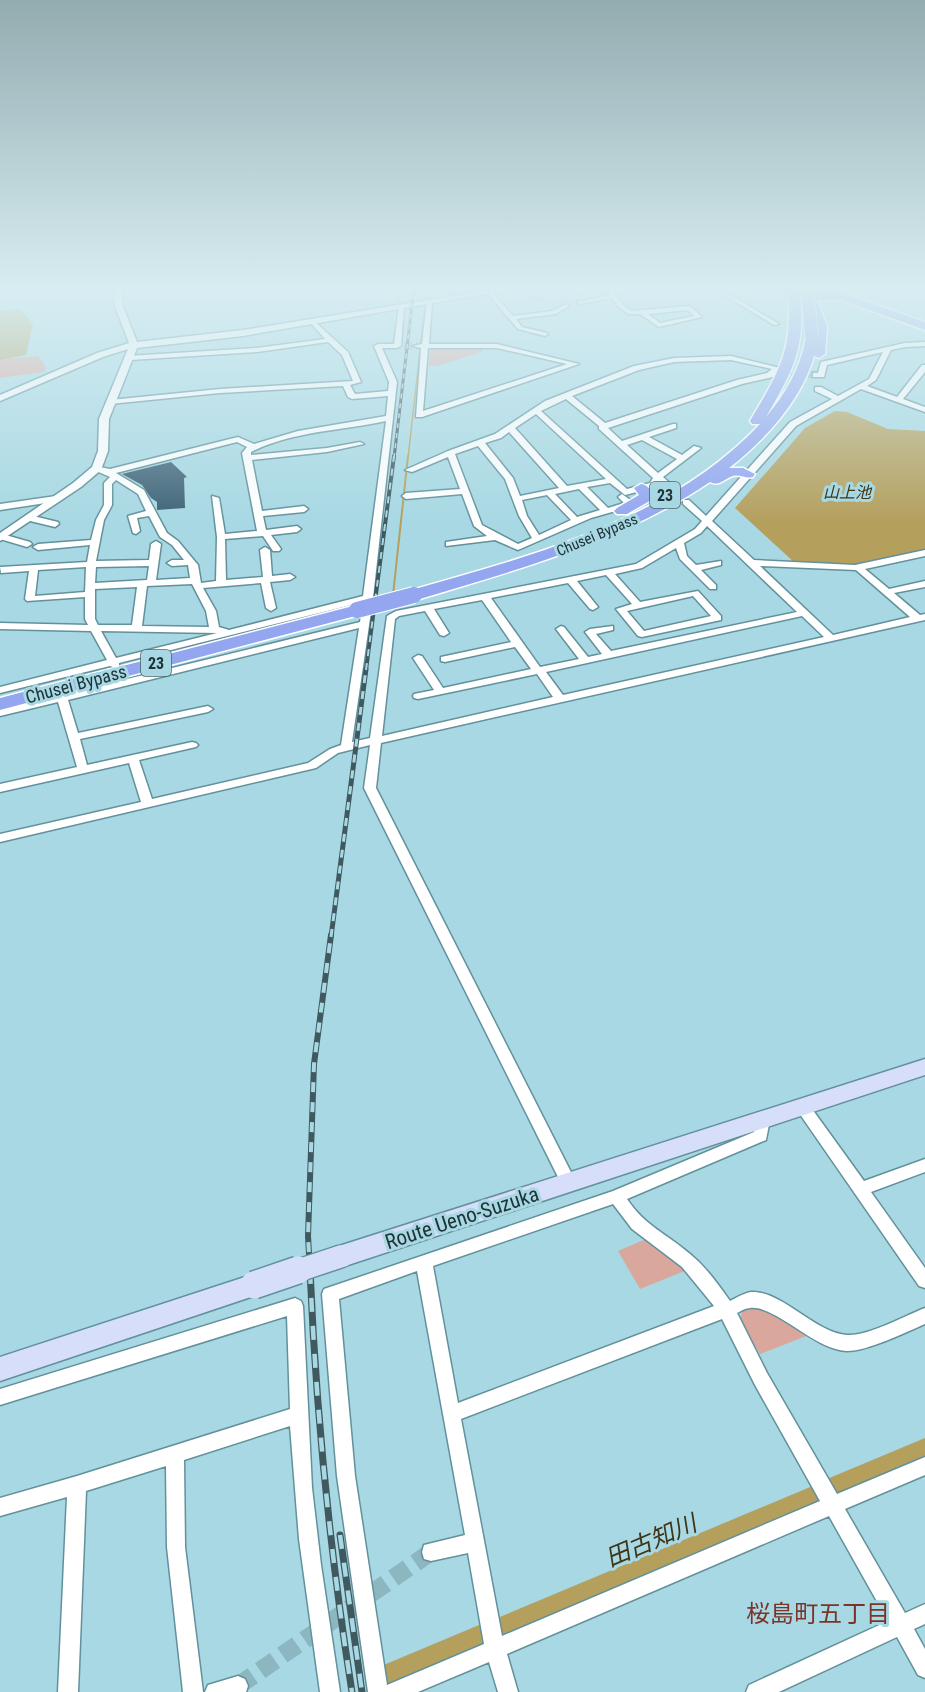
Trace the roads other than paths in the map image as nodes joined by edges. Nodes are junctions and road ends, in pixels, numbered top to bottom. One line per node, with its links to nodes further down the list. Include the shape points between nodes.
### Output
1 (72, 367): 21 (street)
2 (126, 367): 24 (street)
3 (351, 367): 16 (street, via 357,382)
4 (387, 367): 19 (street, via 393,382)
5 (420, 367): 6 (street, via 419,415)
6 (566, 367)
7 (645, 367): 20 (street)
8 (773, 367): 32 (street, via 781,369)
9 (788, 367): 36 (highway)
10 (797, 367): 36 (highway, Chusei Bypass / 23, bridge)
11 (815, 367): 36 (highway, via 783,416)
12 (823, 367): 15 (street, via 821,375)
13 (880, 367): 17 (street)
14 (925, 367): 23 (street)
15 (816, 375)
16 (346, 384): 19 (street, via 352,397); 24 (street)
17 (863, 387): 22 (street); 23 (street)
18 (818, 389): 22 (street)
19 (392, 393): 29 (street)
20 (567, 396): 26 (street); 32 (street)
21 (0, 398)
22 (838, 399): 50 (street, via 793,424)
23 (899, 400): 25 (street)
24 (110, 402): 47 (street)
25 (925, 410)
26 (537, 411): 34 (street); 52 (street)
27 (350, 413): 31 (street)
28 (315, 418): 35 (street)
29 (390, 418): 31 (street); 117 (street)
30 (280, 425): 37 (street)
31 (358, 425): 35 (street)
32 (604, 426): 41 (street)
33 (673, 426): 38 (street)
34 (510, 428): 40 (street); 56 (street)
35 (322, 431): 37 (street)
36 (757, 431): 74 (highway, Chusei Bypass / 23, via 742,452 650,513); 97 (highway, Chusei Bypass / 23, via 720,460 645,507 557,549)
37 (286, 436): 42 (street)
38 (643, 437): 41 (street); 46 (street)
39 (360, 444): 45 (street)
40 (481, 444): 44 (street); 62 (street, via 509,477)
41 (621, 444): 51 (street)
42 (254, 447): 45 (street, via 246,453); 49 (street, via 238,439)
43 (698, 448): 46 (street)
44 (451, 453): 48 (street); 57 (street)
45 (247, 458): 69 (street)
46 (683, 459): 51 (street)
47 (97, 468): 49 (street); 63 (street)
48 (409, 470)
49 (112, 474): 68 (street, via 141,492); 82 (street, via 108,505)
50 (748, 474): 72 (street); 74 (highway, via 732,471 676,504)
51 (658, 477): 54 (street); 55 (street, via 653,485)
52 (611, 480): 53 (street); 55 (street, via 625,492)
53 (581, 486): 56 (street); 67 (street)
54 (669, 487)
55 (641, 488): 97 (highway, via 647,493 645,499)
56 (566, 489): 58 (street)
57 (464, 491): 59 (street); 79 (street, via 478,526)
58 (549, 492): 62 (street); 71 (street)
59 (406, 496)
60 (622, 497): 67 (street, via 630,504)
61 (215, 498): 78 (street)
62 (516, 499): 81 (street)
63 (56, 500): 65 (street); 70 (street)
64 (686, 502): 72 (street)
65 (0, 507)
66 (304, 509): 69 (street)
67 (606, 511): 71 (street)
68 (151, 513): 76 (street, via 132,516); 89 (street, via 163,535 175,543)
69 (257, 514): 77 (street)
70 (29, 518): 73 (street); 80 (street)
71 (576, 521): 81 (street)
72 (706, 521): 83 (street); 93 (street)
73 (55, 524)
74 (617, 529): 103 (highway, Chusei Bypass / 23)
75 (297, 530): 77 (street)
76 (136, 531)
77 (264, 533): 78 (street); 102 (street, via 271,549)
78 (221, 537): 107 (street)
79 (496, 537): 81 (street, via 518,547); 86 (street)
80 (1, 538): 84 (street)
81 (537, 539)
82 (95, 542): 87 (street); 94 (street)
83 (679, 543): 98 (street, via 683,557); 100 (street, via 639,566)
84 (27, 544)
85 (156, 544): 90 (street)
86 (449, 544)
87 (38, 547)
88 (925, 553): 95 (street)
89 (189, 562): 91 (street); 106 (street)
90 (153, 563): 94 (street); 105 (street)
91 (172, 563)
92 (718, 563): 98 (street)
93 (751, 563): 95 (street); 118 (street)
94 (91, 564): 96 (street); 110 (street)
95 (858, 567): 111 (street)
96 (34, 568): 99 (street); 110 (street, via 30,599)
97 (502, 568): 103 (highway, Chusei Bypass / 23)
98 (695, 568): 109 (street)
99 (1, 570)
100 (608, 572): 104 (street); 113 (street)
101 (290, 577): 102 (street)
102 (267, 579): 107 (street); 114 (street)
103 (466, 580): 117 (highway, Chusei Bypass / 23, bridge)
104 (570, 580): 112 (street); 116 (street)
105 (146, 584): 106 (street); 110 (street); 122 (street)
106 (195, 584): 107 (street); 123 (street, via 214,617)
107 (221, 584)
108 (925, 584): 111 (street)
109 (713, 586)
110 (91, 590): 121 (street, via 90,619)
111 (887, 592): 119 (street)
112 (485, 597): 115 (street); 129 (street)
113 (638, 605): 113 (street, via 695,593 718,618 642,634 621,609)
114 (271, 608)
115 (428, 608): 127 (street); 145 (street, via 390,618)
116 (593, 608)
117 (363, 611): 126 (street); 139 (street); 141 (highway, Chusei Bypass / 23); 147 (street)
118 (805, 613): 128 (street); 130 (street)
119 (921, 617): 128 (street)
120 (0, 626): 121 (street)
121 (94, 627): 122 (street); 134 (street)
122 (137, 627): 123 (street)
123 (214, 628): 126 (street)
124 (610, 628): 130 (street, via 590,632)
125 (561, 629): 133 (street)
126 (227, 632): 134 (street)
127 (444, 633)
128 (831, 638): 140 (street)
129 (519, 643): 132 (street); 135 (street)
130 (608, 655): 133 (street)
131 (418, 658): 137 (street)
132 (445, 658)
133 (585, 661): 135 (street)
134 (114, 663): 136 (street)
135 (538, 671): 137 (street); 140 (street)
136 (0, 690)
137 (440, 691): 138 (street)
138 (418, 696)
139 (62, 697): 143 (street); 144 (street)
140 (560, 699): 145 (street)
141 (0, 704)
142 (208, 708): 144 (street)
143 (0, 713)
144 (75, 737): 149 (street)
145 (374, 740): 147 (street); 157 (street, via 370,788)
146 (192, 745): 148 (street)
147 (345, 747): 151 (street, via 312,766)
148 (133, 758): 149 (street); 151 (street)
149 (83, 769): 150 (street)
150 (0, 788)
151 (148, 804): 152 (street)
152 (0, 838)
153 (925, 1067): 154 (main road, Route Ueno-Suzuka)
154 (802, 1106): 155 (main road, Route Ueno-Suzuka); 158 (street)
155 (763, 1119): 157 (main road, Route Ueno-Suzuka); 159 (street, via 761,1136)
156 (925, 1165): 158 (street)
157 (569, 1184): 164 (main road, Route Ueno-Suzuka, bridge)
158 (861, 1189): 161 (street)
159 (617, 1196): 160 (street); 162 (street, via 633,1221 673,1248)
160 (424, 1263): 166 (street); 184 (street, via 330,1294 346,1476)
161 (925, 1281)
162 (728, 1310): 163 (street, via 751,1300 765,1302 833,1340 849,1343); 166 (street); 171 (street, via 761,1379)
163 (925, 1316)
164 (0, 1369)
165 (0, 1397): 167 (street, via 295,1306)
166 (451, 1414): 173 (street)
167 (298, 1415): 168 (street); 183 (street, via 314,1583)
168 (176, 1453): 170 (street); 181 (street, via 176,1547)
169 (925, 1466): 171 (street)
170 (77, 1485): 172 (street); 180 (street)
171 (832, 1505): 176 (street); 177 (street)
172 (0, 1507)
173 (475, 1542): 174 (street); 177 (street)
174 (431, 1552)
175 (925, 1614): 176 (street)
176 (902, 1625): 178 (street); 187 (street)
177 (495, 1649): 185 (street); 186 (street)
178 (925, 1668)
179 (238, 1686): 182 (street)
180 (68, 1692)
181 (193, 1692)
182 (215, 1692)
183 (330, 1692)
184 (378, 1692)
185 (394, 1692)
186 (508, 1692)
187 (756, 1692)

